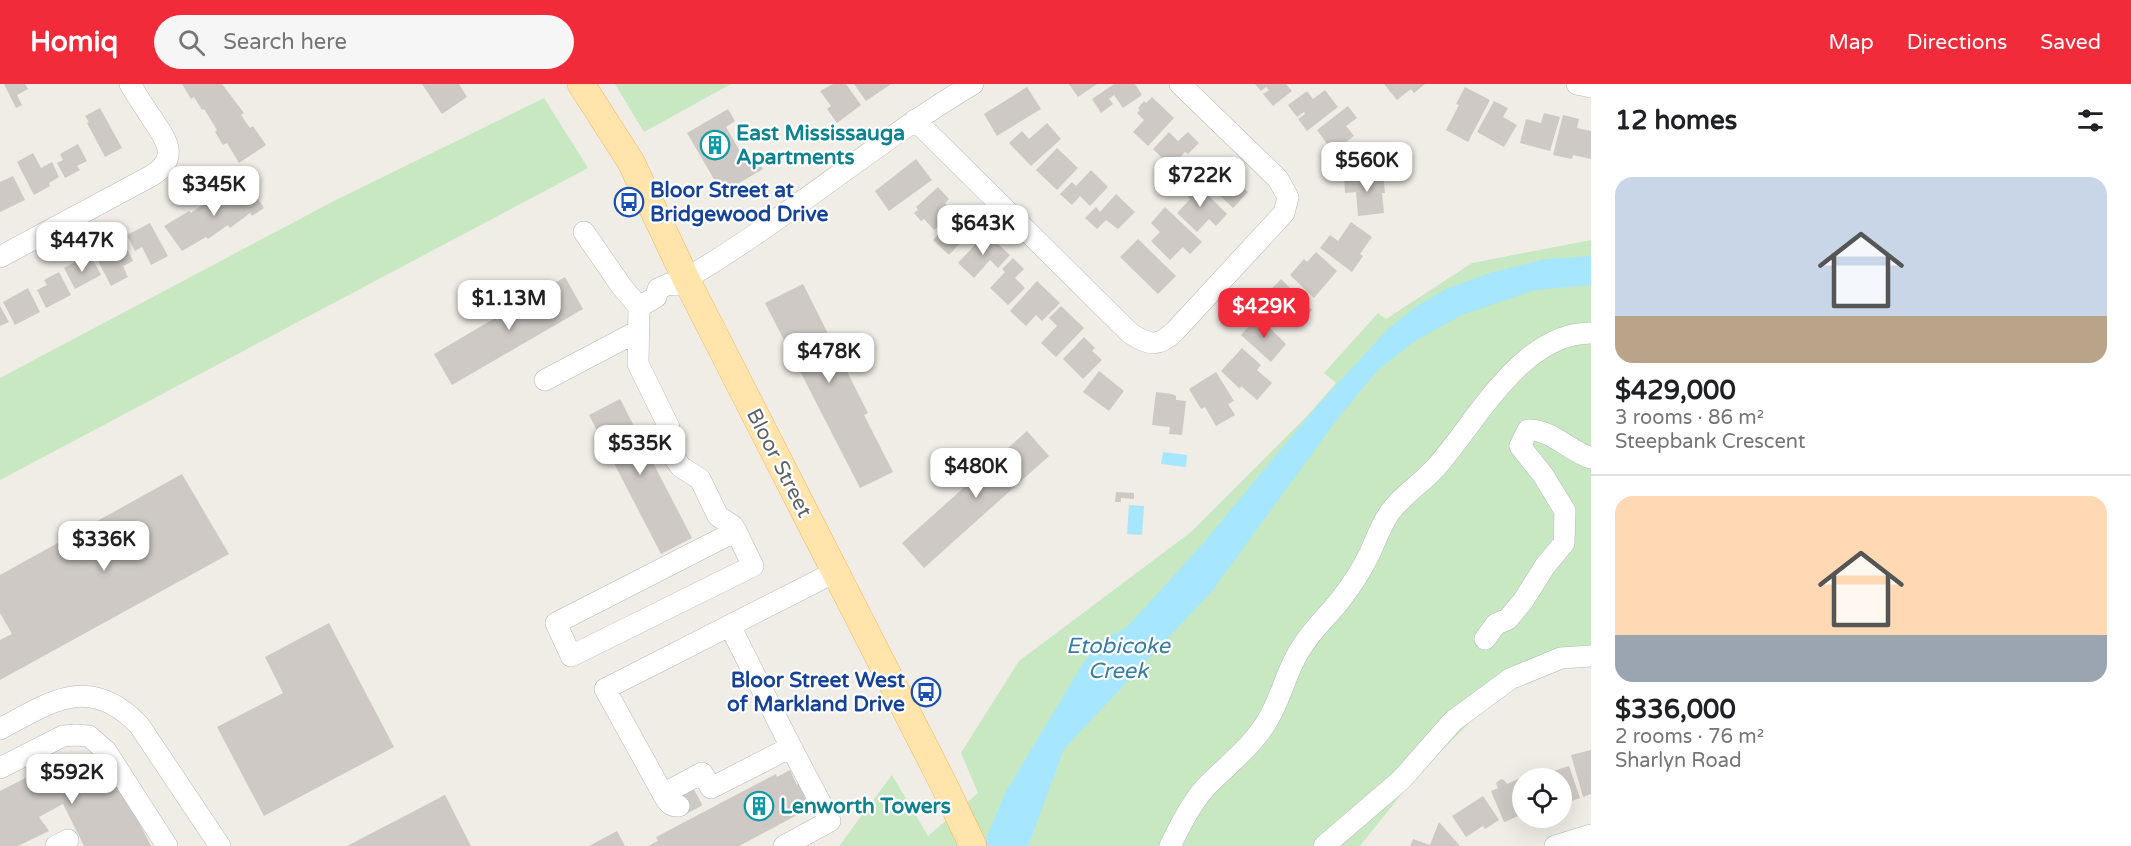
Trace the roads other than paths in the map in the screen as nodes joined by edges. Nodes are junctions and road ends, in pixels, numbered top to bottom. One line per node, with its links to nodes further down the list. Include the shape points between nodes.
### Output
1 (130, 84): 9 (street, via 167,143 168,158 163,166)
2 (581, 84): 10 (main road, Bloor Street, via 631,162)
3 (973, 84): 7 (street)
4 (1180, 84): 7 (street, via 1278,179 1288,197 1284,213 1175,331 1152,344 1130,333)
5 (1577, 84): 6 (street)
6 (1591, 87)
7 (915, 120): 10 (street)
8 (584, 232): 11 (street)
9 (0, 257)
10 (681, 282): 11 (street, via 658,289); 17 (main road, Bloor Street)
11 (647, 302): 12 (street)
12 (638, 331): 14 (street); 16 (street, via 638,364 669,427 668,449 681,467 700,479 718,516)
13 (1591, 333): 29 (street, via 1571,335 1525,360 1438,465 1396,504 1352,583 1300,648 1264,727 1204,789)
14 (545, 380)
15 (1591, 458): 19 (street, via 1538,429 1528,430 1520,446 1565,511 1564,543 1516,610 1496,624)
16 (735, 531): 16 (street, via 753,566 571,656 556,623)
17 (835, 573): 18 (street); 28 (main road, Bloor Street)
18 (730, 626): 22 (street); 22 (street, via 605,689 671,800 702,773 707,790)
19 (1485, 639)
20 (1591, 656): 30 (street, via 1561,658 1510,679 1453,721 1401,780)
21 (0, 729): 26 (street, via 57,699 77,696 111,703 133,718 144,732)
22 (791, 747): 27 (street, via 830,821)
23 (0, 768): 25 (street, via 63,736 89,736 106,751)
24 (1591, 836): 31 (street)
25 (167, 846)
26 (220, 846)
27 (784, 846)
28 (973, 846)
29 (1170, 846)
30 (1324, 846)
31 (1555, 846)

